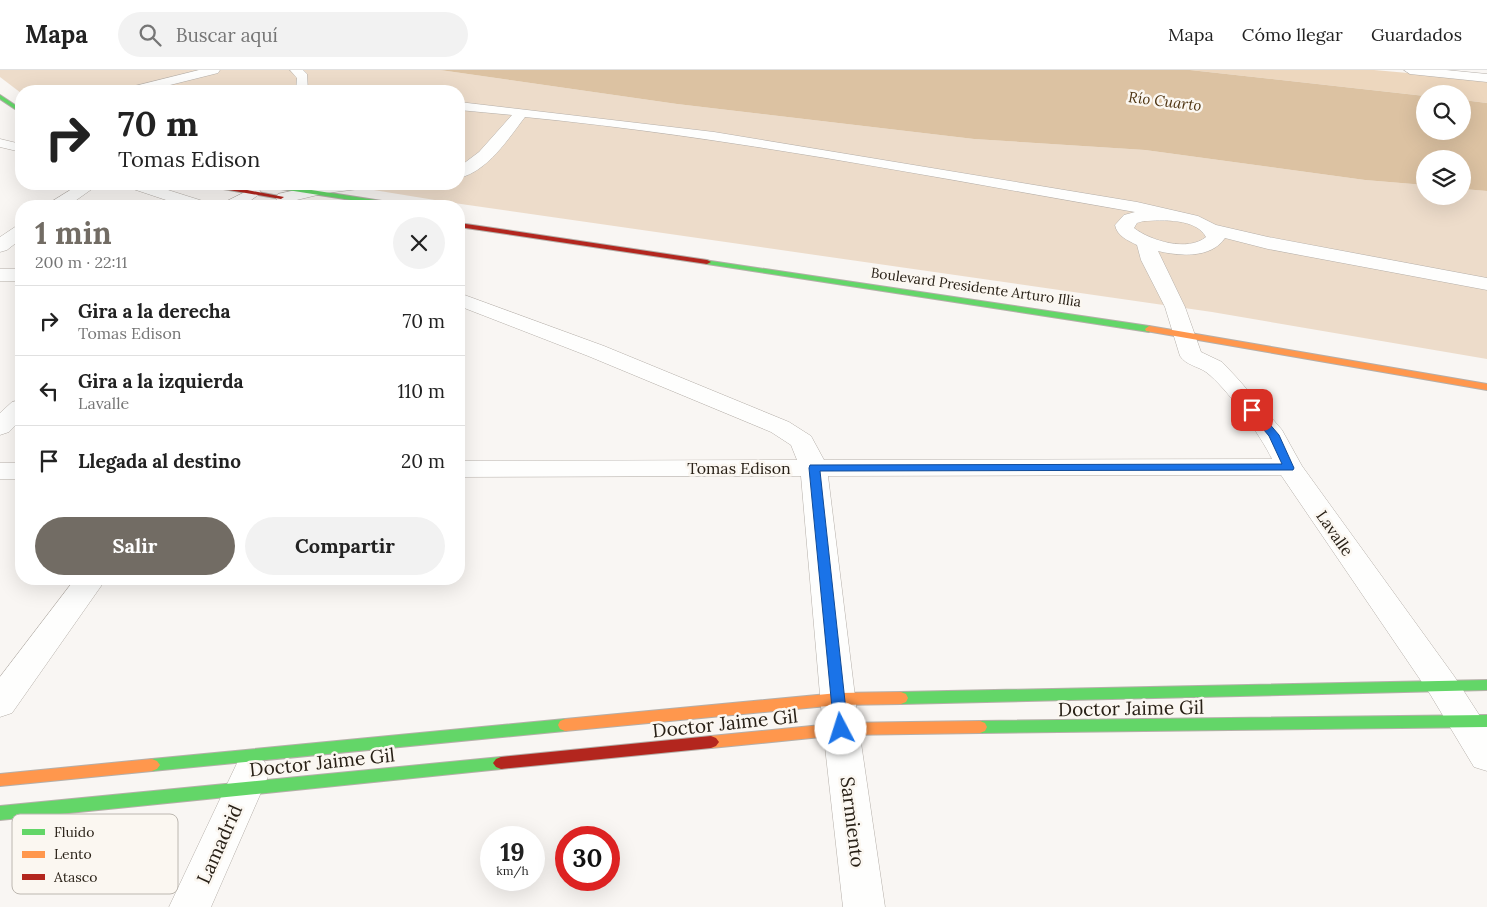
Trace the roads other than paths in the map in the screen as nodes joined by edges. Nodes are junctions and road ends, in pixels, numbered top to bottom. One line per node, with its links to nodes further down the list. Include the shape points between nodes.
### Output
1 (214, 70): 5 (street)
2 (296, 70): 6 (street, via 303,77)
3 (1410, 70): 4 (street)
4 (1487, 78)
5 (155, 85)
6 (302, 85)
7 (0, 97): 8 (main road)
8 (15, 106)
9 (465, 107): 10 (street)
10 (522, 112): 13 (street); 19 (street, via 648,128)
11 (0, 143): 12 (street)
12 (15, 147)
13 (465, 171)
14 (82, 190): 22 (street)
15 (151, 190): 23 (street)
16 (224, 190): 20 (main road)
17 (320, 190): 18 (street)
18 (306, 192): 20 (main road); 21 (street); 25 (main road)
19 (1047, 192): 27 (street); 28 (street)
20 (246, 197): 21 (main road)
21 (284, 198): 24 (main road)
22 (66, 200)
23 (182, 200)
24 (298, 200)
25 (360, 200)
26 (465, 216): 36 (main road, Boulevard Presidente Arturo Illia)
27 (1172, 216): 28 (street, via 1134,217 1124,225); 30 (street, via 1194,221)
28 (1113, 223): 33 (street)
29 (465, 225): 39 (main road, Boulevard Presidente Arturo Illia)
30 (1213, 234): 33 (street, via 1212,243 1204,247); 37 (street)
31 (15, 235): 32 (street)
32 (0, 246)
33 (1148, 251): 39 (street, Lavalle)
34 (15, 274): 35 (street)
35 (0, 275)
36 (885, 277)
37 (1487, 284)
38 (465, 302): 43 (street, Sarmiento, via 596,351 780,428 802,441)
39 (1180, 324): 40 (main road, Boulevard Presidente Arturo Illia); 44 (street, Lavalle, via 1191,356 1214,367 1273,435)
40 (1487, 387)
41 (15, 413): 42 (street)
42 (0, 427)
43 (814, 468): 44 (street, Tomas Edison); 45 (street, Tomas Edison); 52 (street, Sarmiento)
44 (1289, 468): 49 (street, Lavalle)
45 (465, 469)
46 (0, 471): 47 (street)
47 (15, 471)
48 (87, 585): 51 (street)
49 (1442, 685): 50 (main road, Doctor Jaime Gil); 52 (main road, Doctor Jaime Gil); 53 (street, Lavalle)
50 (1487, 685)
51 (0, 703)
52 (840, 714): 53 (main road, Doctor Jaime Gil); 55 (main road, Doctor Jaime Gil); 55 (main road, Doctor Jaime Gil); 59 (street, Sarmiento)
53 (1475, 721): 54 (street, Lavalle)
54 (1487, 756)
55 (252, 770): 56 (main road, Doctor Jaime Gil); 57 (main road, Doctor Jaime Gil); 58 (street, Lamadrid)
56 (0, 780)
57 (0, 813)
58 (190, 907)
59 (864, 907)

